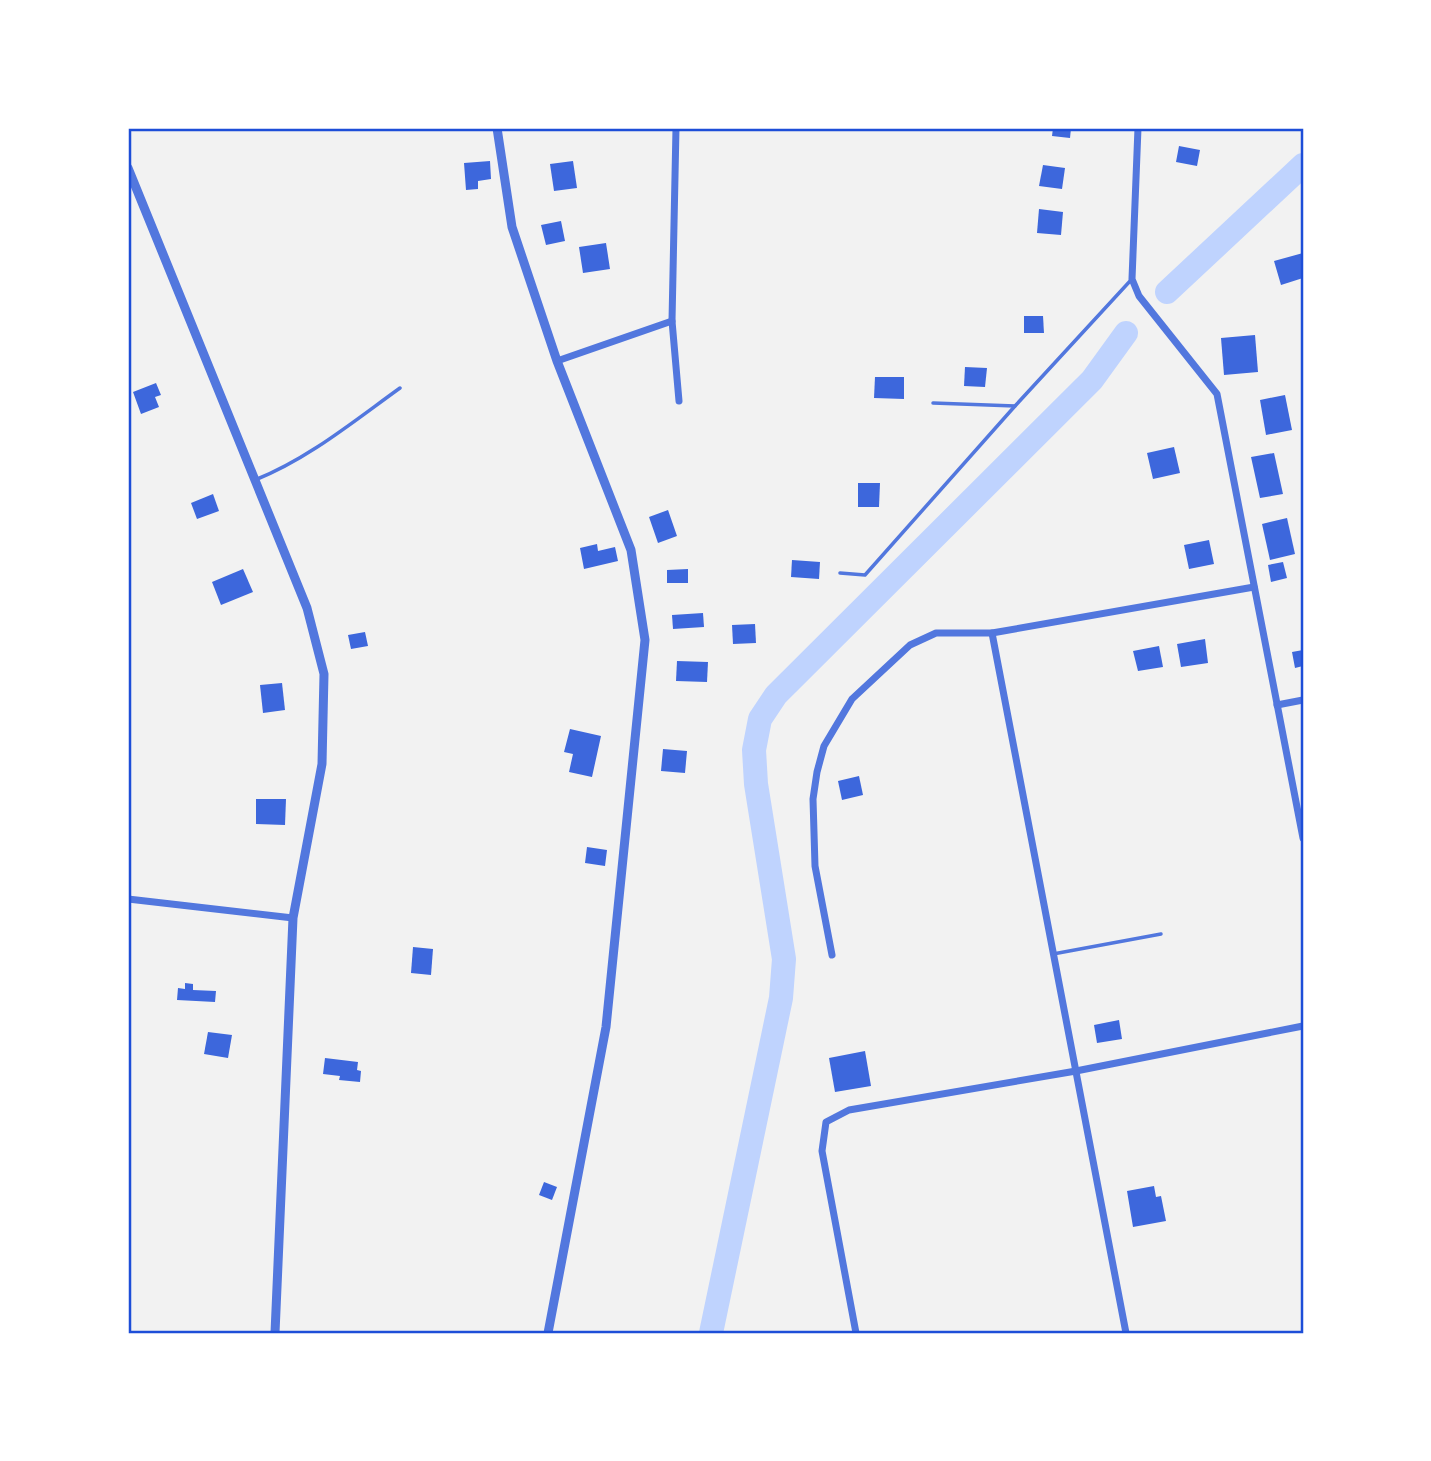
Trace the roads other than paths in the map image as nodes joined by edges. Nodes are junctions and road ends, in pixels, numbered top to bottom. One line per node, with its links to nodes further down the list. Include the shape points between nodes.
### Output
1 (497, 128): 7 (street, via 512,227)
2 (676, 128): 6 (street)
3 (1138, 128): 5 (street)
4 (128, 168): 12 (street)
5 (1132, 279): 11 (lane); 14 (street, via 1139,296 1217,394)
6 (672, 321): 7 (street); 9 (street)
7 (557, 361): 27 (street, via 631,550 645,640 606,1027)
8 (400, 388): 12 (lane, via 309,453)
9 (679, 401)
10 (933, 403): 11 (lane)
11 (1015, 406): 13 (lane, via 865,575)
12 (255, 480): 20 (street, via 307,608 324,674 322,764)
13 (840, 573)
14 (1254, 587): 15 (street); 17 (street)
15 (992, 633): 22 (street); 23 (street, via 936,633 910,645 852,698 824,746 813,799 815,866)
16 (1303, 700): 17 (street)
17 (1277, 705): 18 (street)
18 (1303, 838)
19 (128, 899): 20 (street)
20 (293, 918): 26 (street)
21 (1161, 934): 22 (lane)
22 (1054, 954): 25 (street)
23 (832, 955)
24 (1303, 1026): 25 (street)
25 (1076, 1071): 28 (street, via 849,1110 826,1122 822,1151); 29 (street)
26 (275, 1333)
27 (548, 1333)
28 (856, 1333)
29 (1126, 1333)

